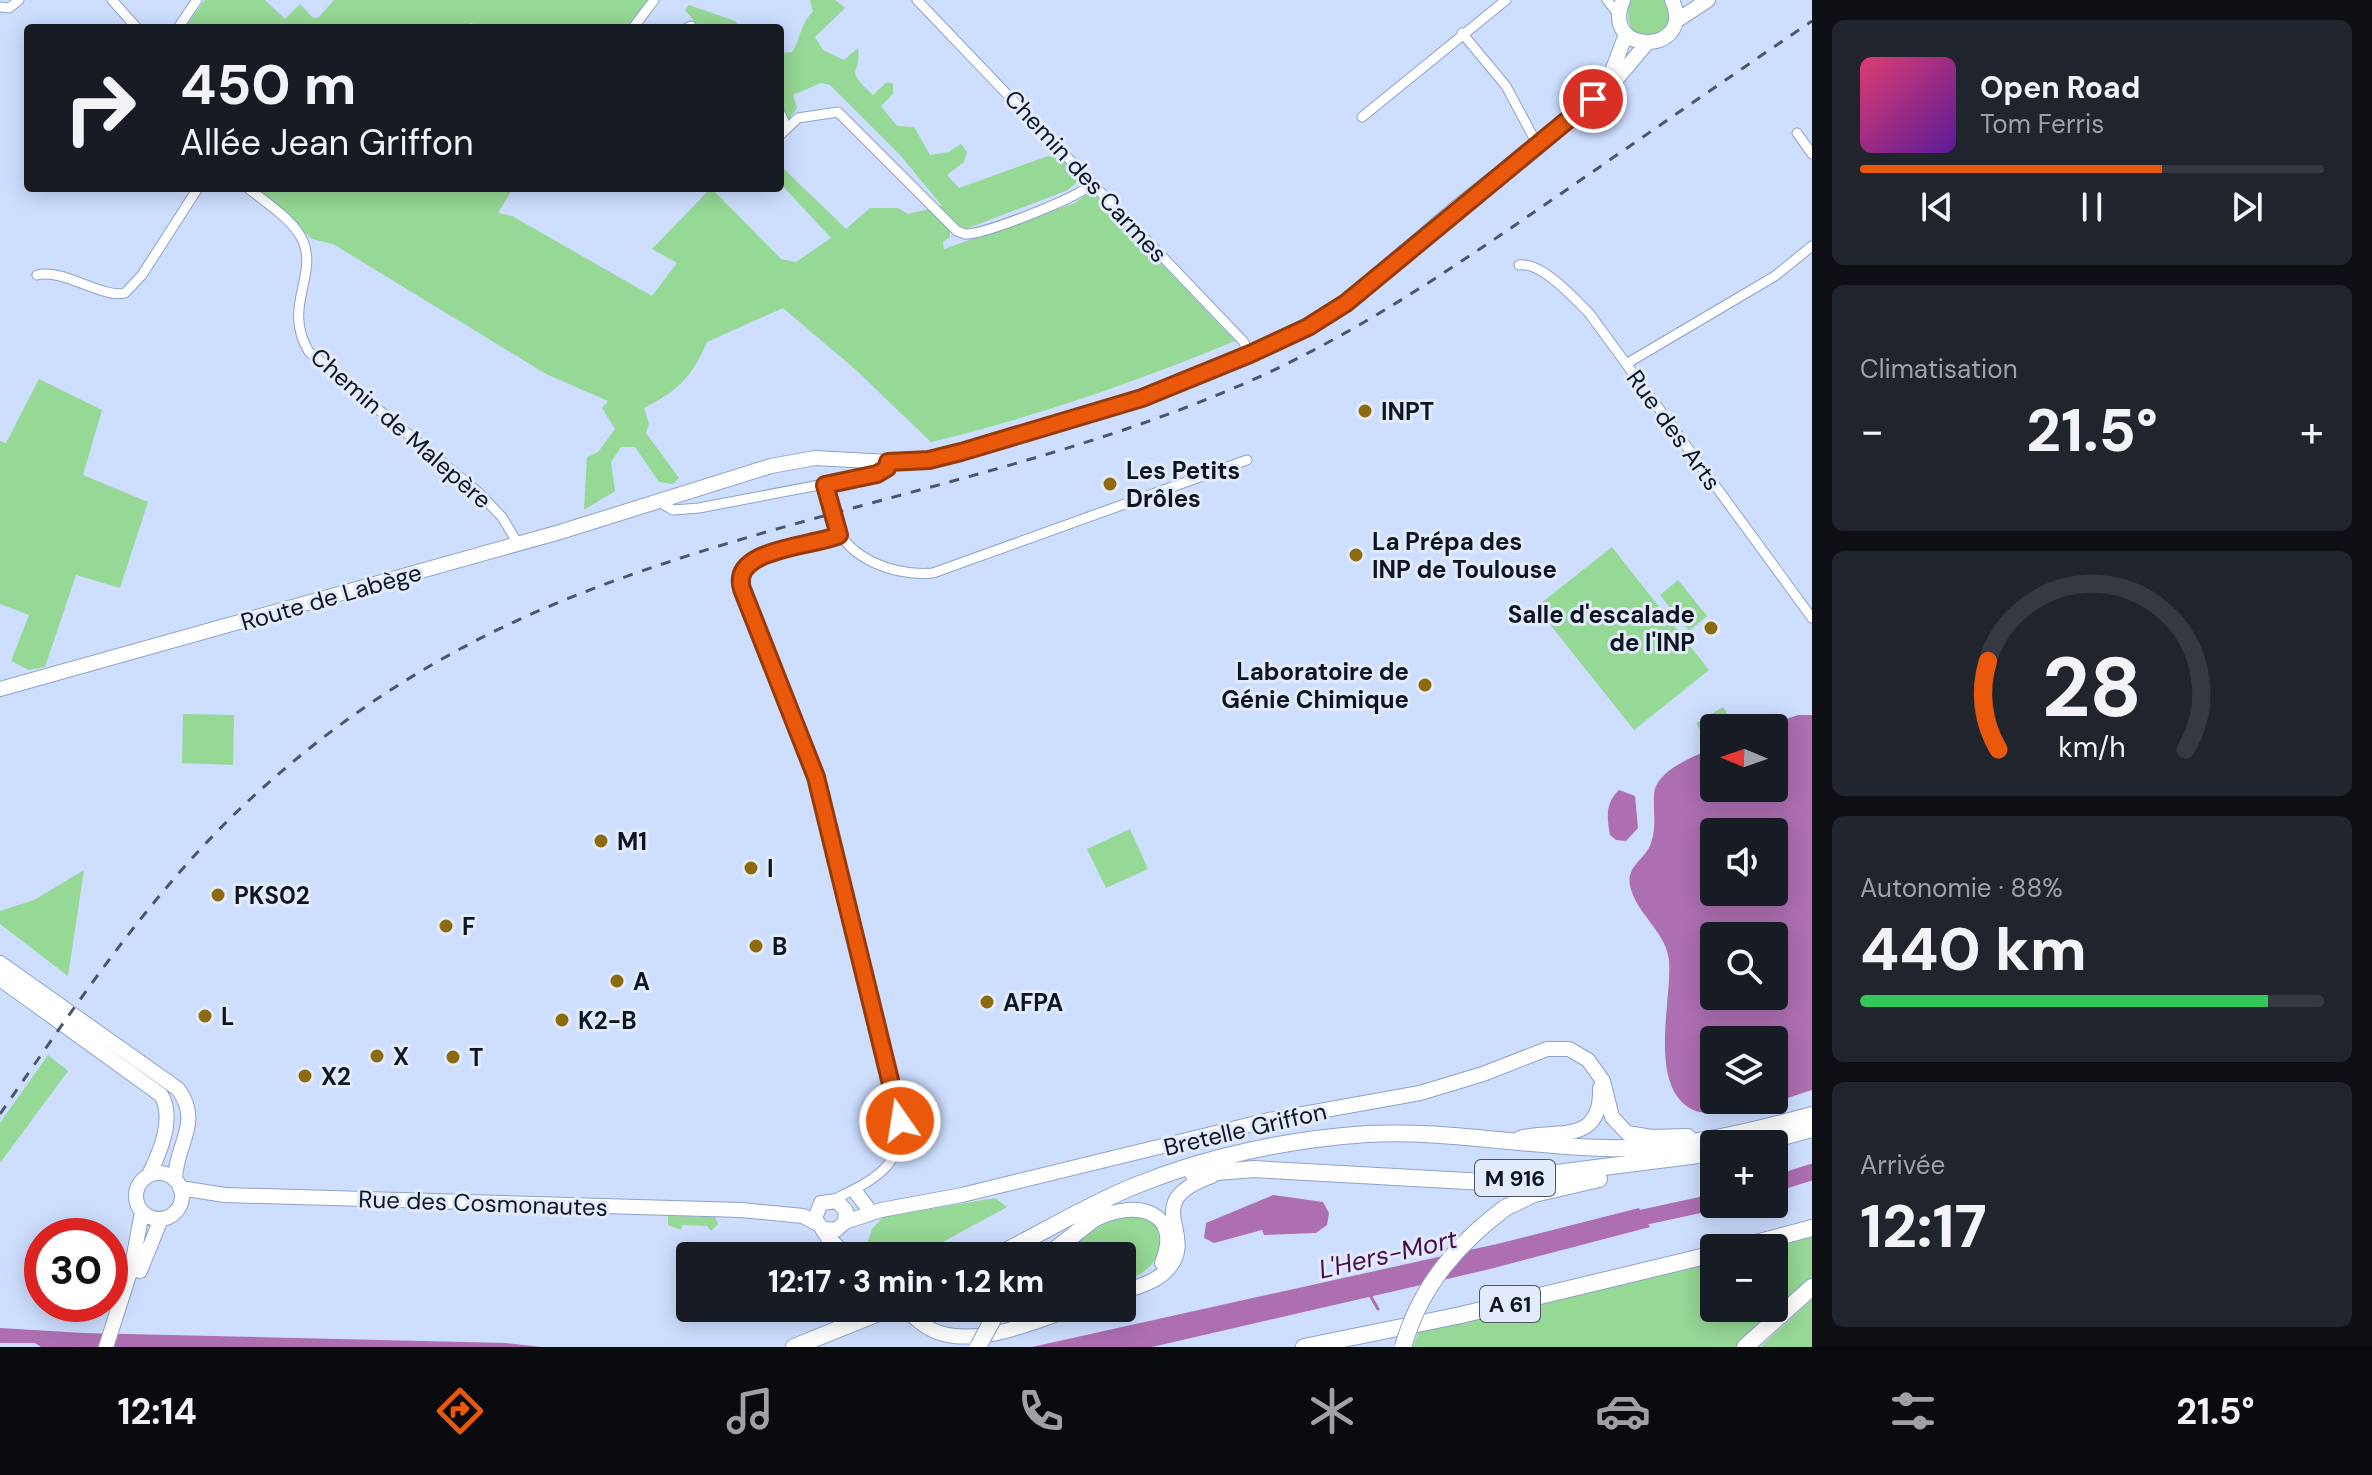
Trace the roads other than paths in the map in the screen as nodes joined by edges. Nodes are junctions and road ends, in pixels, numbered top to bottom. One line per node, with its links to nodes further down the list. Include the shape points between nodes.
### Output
1 (19, 0): 10 (street, via 9,8)
2 (112, 0): 13 (street)
3 (197, 0): 14 (street)
4 (654, 0): 15 (street)
5 (917, 0): 25 (street, Chemin des Carmes)
6 (1506, 0): 16 (street)
7 (1607, 0): 11 (street)
8 (1672, 0): 12 (main road)
9 (1708, 0): 12 (main road, Route de Labège)
10 (0, 7)
11 (1621, 7): 17 (main road)
12 (1676, 21): 18 (main road, Route de Labège, via 1662,39)
13 (133, 24)
14 (181, 24)
15 (636, 24)
16 (1462, 33): 20 (street); 23 (street, via 1506,86)
17 (1626, 34): 18 (main road); 19 (main road, via 1618,62)
18 (1647, 43): 19 (main road, Route de Labège)
19 (1599, 94): 23 (main road, Route de Labège)
20 (1362, 117)
21 (784, 132): 25 (street, via 798,118 838,112 965,234 1054,205)
22 (1797, 133): 24 (street)
23 (1537, 144): 31 (main road, Route de Labège, via 1337,310)
24 (1812, 154)
25 (1092, 184): 31 (street, Chemin des Carmes)
26 (195, 192): 30 (street, via 125,293)
27 (253, 192): 40 (street, Chemin de Malepère, via 304,242 297,319 309,352 479,493)
28 (1812, 246): 32 (street, via 1775,276)
29 (1519, 265): 32 (street, Rue des Arts, via 1534,267 1581,304)
30 (37, 275)
31 (1250, 354): 34 (main road, Route de Labège, via 1085,416 929,460)
32 (1626, 364): 41 (street, Rue des Arts)
33 (1247, 460): 39 (street, via 933,573 889,570)
34 (888, 462): 35 (main road, Route de Labège, via 815,458); 36 (street, Route de Labège, via 877,474)
35 (712, 483): 37 (street); 38 (main road, Route de Labège)
36 (825, 485): 37 (street, Route de Labège); 39 (street, bridge)
37 (729, 502): 38 (street, Route de Labège, via 681,510)
38 (661, 503): 40 (main road, Route de Labège)
39 (839, 535): 61 (street, via 751,560 740,579 816,777 900,1121 896,1155)
40 (518, 544): 42 (main road, Route de Labège)
41 (1812, 618)
42 (0, 689)
43 (0, 963): 46 (main road)
44 (0, 979): 46 (main road)
45 (1597, 1072): 50 (main road, via 1612,1117 1627,1133); 53 (main road, via 1599,1103 1588,1124 1569,1135 1530,1135); 63 (main road, Bretelle Griffon, via 1579,1054 1547,1049 1420,1093 1269,1120 962,1195)
46 (159, 1083): 57 (main road, via 168,1122); 58 (main road, via 184,1098 190,1118)
47 (1812, 1115): 49 (highway)
48 (1812, 1129): 51 (highway)
49 (1749, 1130)
50 (1700, 1136)
51 (1788, 1136)
52 (1700, 1139): 53 (highway, M 916, via 1632,1148)
53 (1511, 1141): 60 (highway, M 916, via 1403,1133 1320,1139 1172,1172)
54 (1700, 1156): 56 (highway, M 916, via 1485,1182 1300,1171)
55 (1700, 1158): 93 (highway, bridge, via 1572,1184 1505,1208 1442,1266)
56 (1220, 1173): 68 (highway, M 916, via 1172,1178 1122,1200); 78 (main road, via 1187,1184 1180,1192 1172,1211 1175,1259 1156,1278)
57 (149, 1175): 58 (main road, via 163,1174); 65 (main road, via 136,1193)
58 (178, 1184): 59 (main road, Rue des Cosmonautes); 62 (main road)
59 (225, 1195): 62 (main road, Rue des Cosmonautes); 64 (main road, Rue des Cosmonautes)
60 (1106, 1200): 73 (highway); 74 (highway, M 916)
61 (844, 1206): 63 (main road, Bretelle Griffon); 63 (main road); 64 (main road, Rue des Cosmonautes); 67 (main road, via 836,1230); 67 (main road, via 815,1214); 72 (main road)
62 (179, 1207): 66 (main road)
63 (874, 1208)
64 (741, 1210): 67 (main road, Rue des Cosmonautes, via 788,1213)
65 (142, 1212): 66 (main road); 79 (main road)
66 (161, 1219): 81 (main road)
67 (820, 1226): 71 (main road)
68 (1081, 1227): 75 (highway, M 916); 77 (main road, via 1125,1207 1159,1221 1168,1247 1163,1262)
69 (1812, 1228): 70 (highway)
70 (1788, 1234)
71 (835, 1242)
72 (844, 1242)
73 (1024, 1242)
74 (1060, 1242)
75 (1062, 1242)
76 (1700, 1257): 92 (highway, A 61, via 1508,1305)
77 (1136, 1283)
78 (1136, 1286)
79 (128, 1287)
80 (1812, 1287): 94 (highway)
81 (128, 1298)
82 (118, 1322): 88 (main road)
83 (121, 1322): 89 (main road)
84 (856, 1322): 90 (highway)
85 (925, 1322): 87 (main road, via 941,1333 970,1336)
86 (991, 1322): 91 (highway, bridge)
87 (1034, 1322)
88 (106, 1347)
89 (115, 1347)
90 (794, 1347)
91 (978, 1347)
92 (1304, 1347)
93 (1403, 1347)
94 (1745, 1347)

